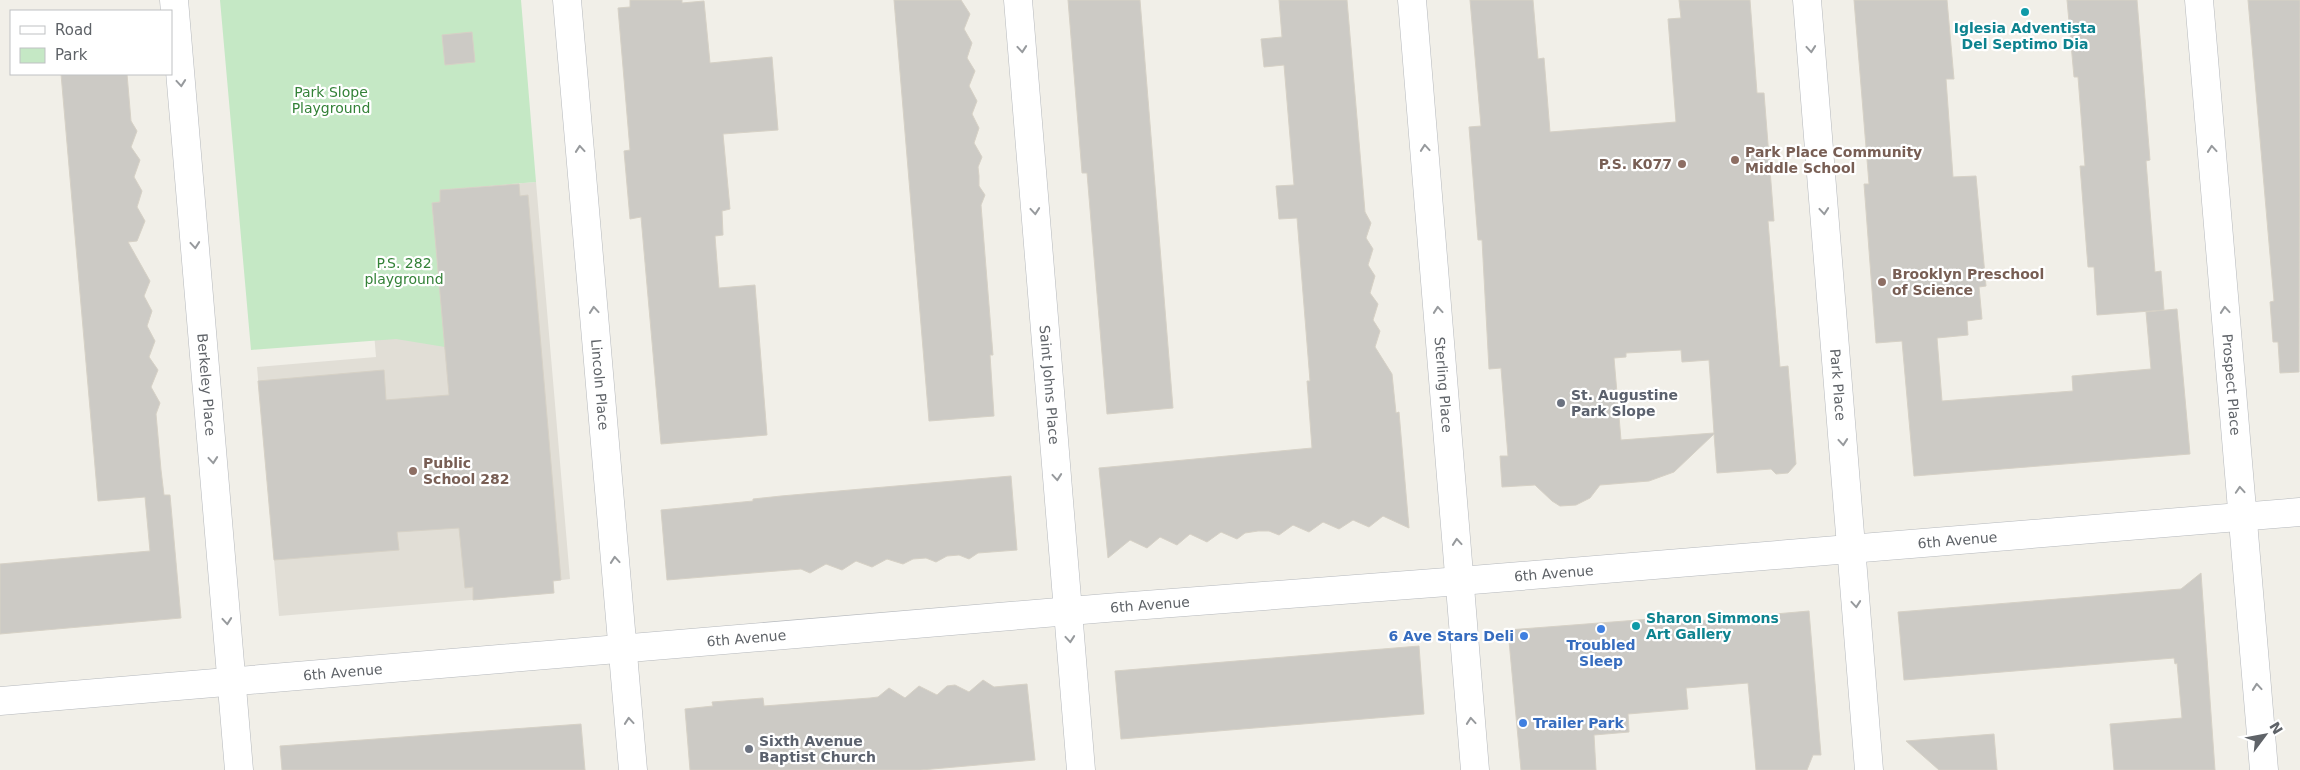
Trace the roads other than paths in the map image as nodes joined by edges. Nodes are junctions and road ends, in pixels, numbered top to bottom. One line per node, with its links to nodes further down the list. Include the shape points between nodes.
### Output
1 (174, 0): 13 (street, Berkeley Place, one-way to 13)
2 (567, 0): 12 (street, Lincoln Place, one-way to 2)
3 (1018, 0): 11 (street, Saint Johns Place, one-way to 11)
4 (1412, 0): 10 (street, Sterling Place, one-way to 4)
5 (1807, 0): 9 (street, Park Place, one-way to 9)
6 (2199, 0): 8 (street, Prospect Place, one-way to 6)
7 (2300, 512): 8 (street, 6th Avenue)
8 (2242, 517): 9 (street, 6th Avenue); 20 (street, Prospect Place, one-way to 8)
9 (1852, 549): 10 (street, 6th Avenue); 19 (street, Park Place, one-way to 19)
10 (1460, 581): 11 (street, 6th Avenue); 18 (street, Sterling Place, one-way to 10)
11 (1068, 611): 12 (street, 6th Avenue); 17 (street, Saint Johns Place, one-way to 17)
12 (623, 650): 13 (street, 6th Avenue); 16 (street, Lincoln Place, one-way to 12)
13 (232, 682): 14 (street, 6th Avenue); 15 (street, Berkeley Place)
14 (0, 701)
15 (239, 770)
16 (633, 770)
17 (1081, 770)
18 (1475, 770)
19 (1869, 770)
20 (2264, 770)

